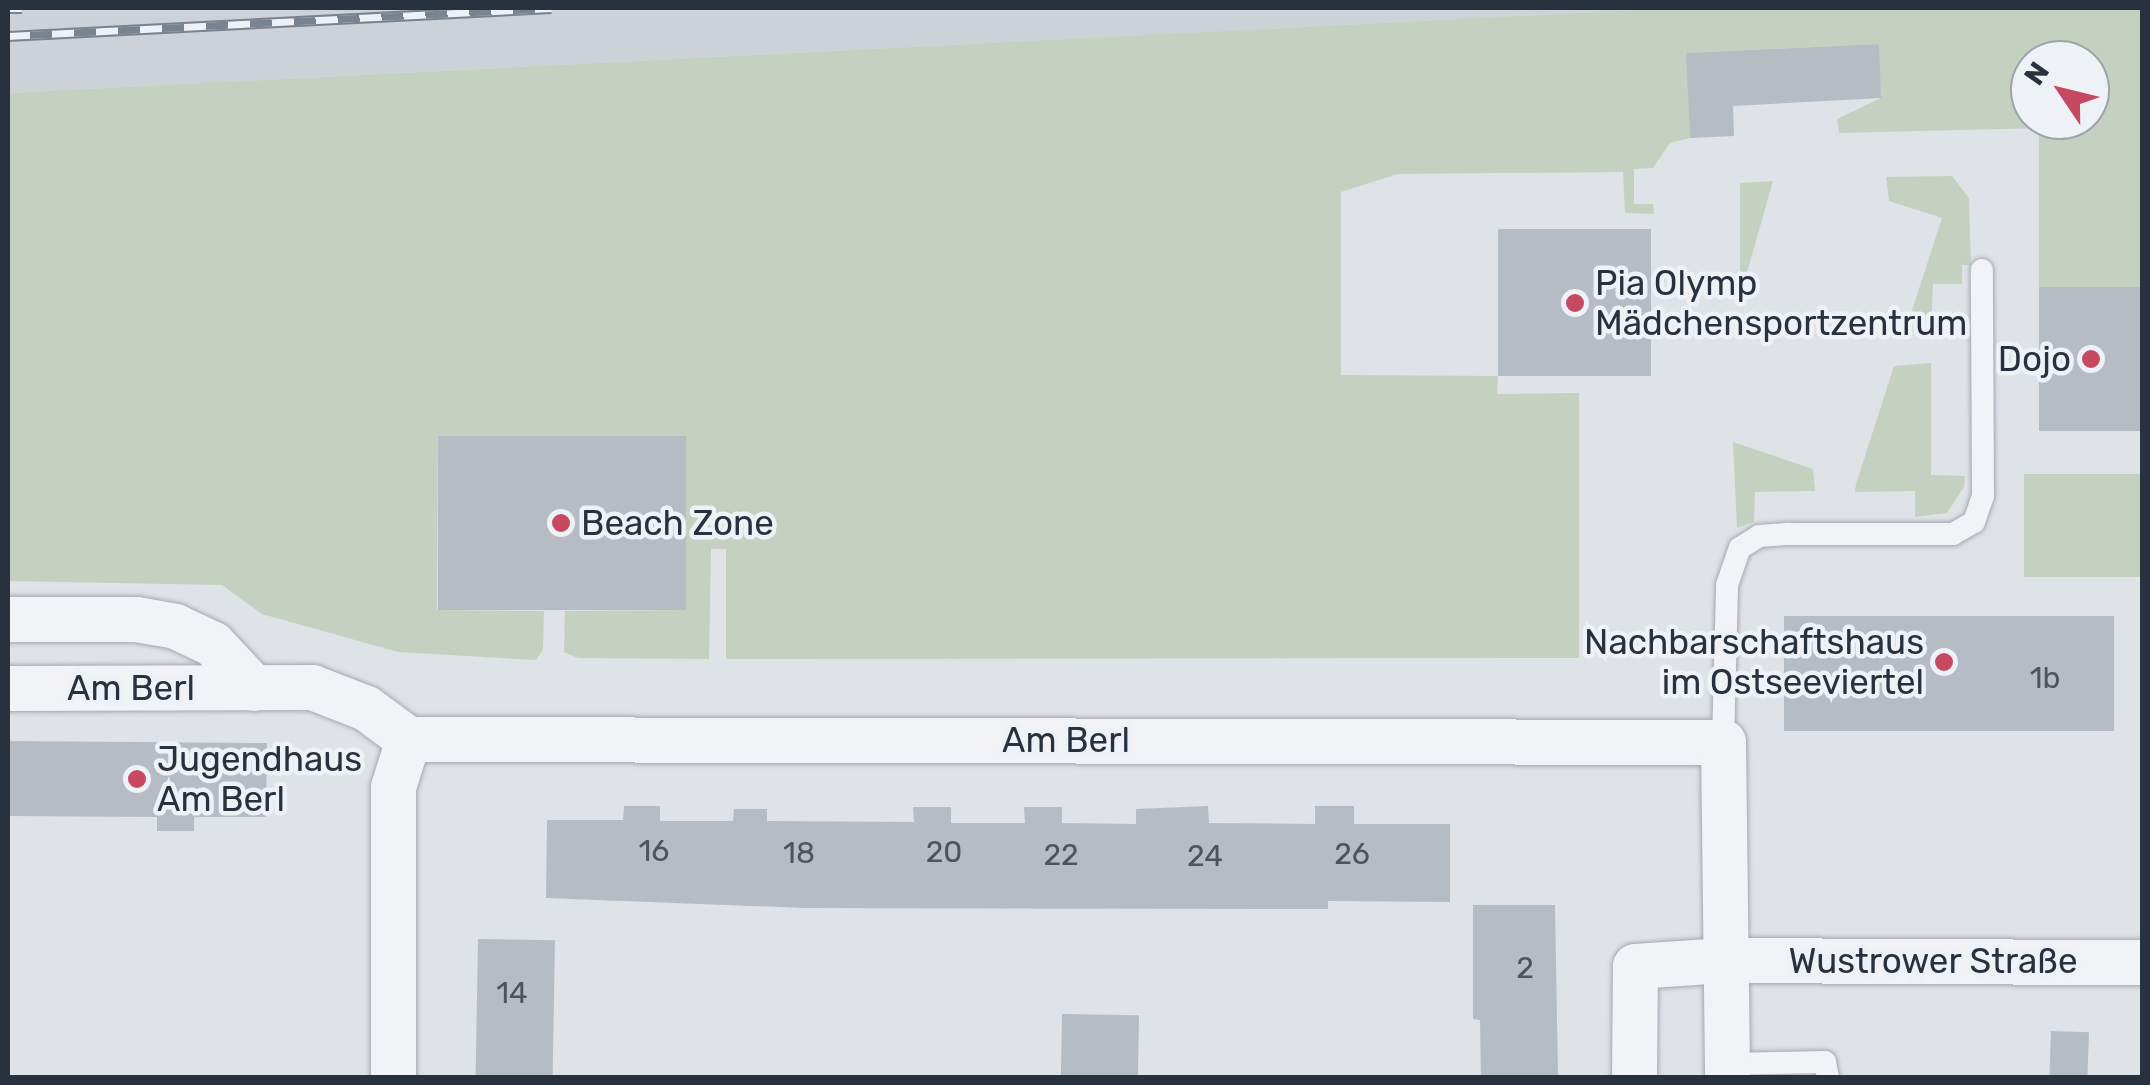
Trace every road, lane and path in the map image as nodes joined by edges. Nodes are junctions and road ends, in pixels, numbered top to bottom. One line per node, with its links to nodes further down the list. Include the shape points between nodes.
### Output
1 (1982, 270): 6 (lane, via 1982,496 1974,522 1953,534 1759,536 1740,548 1727,586)
2 (8, 619): 4 (street, Am Berl, via 175,626 214,644)
3 (8, 688): 4 (street, Am Berl)
4 (254, 688): 5 (street, Am Berl, via 312,687 341,696)
5 (408, 740): 6 (street, Am Berl); 10 (street, via 393,787)
6 (1724, 742): 7 (street)
7 (1724, 960): 8 (street, Wustrower Straße); 9 (street); 11 (street, Wustrower Straße, via 1634,966)
8 (2142, 962)
9 (1727, 1071): 12 (lane, via 1824,1062)
10 (393, 1078)
11 (1634, 1078)
12 (1828, 1078)

